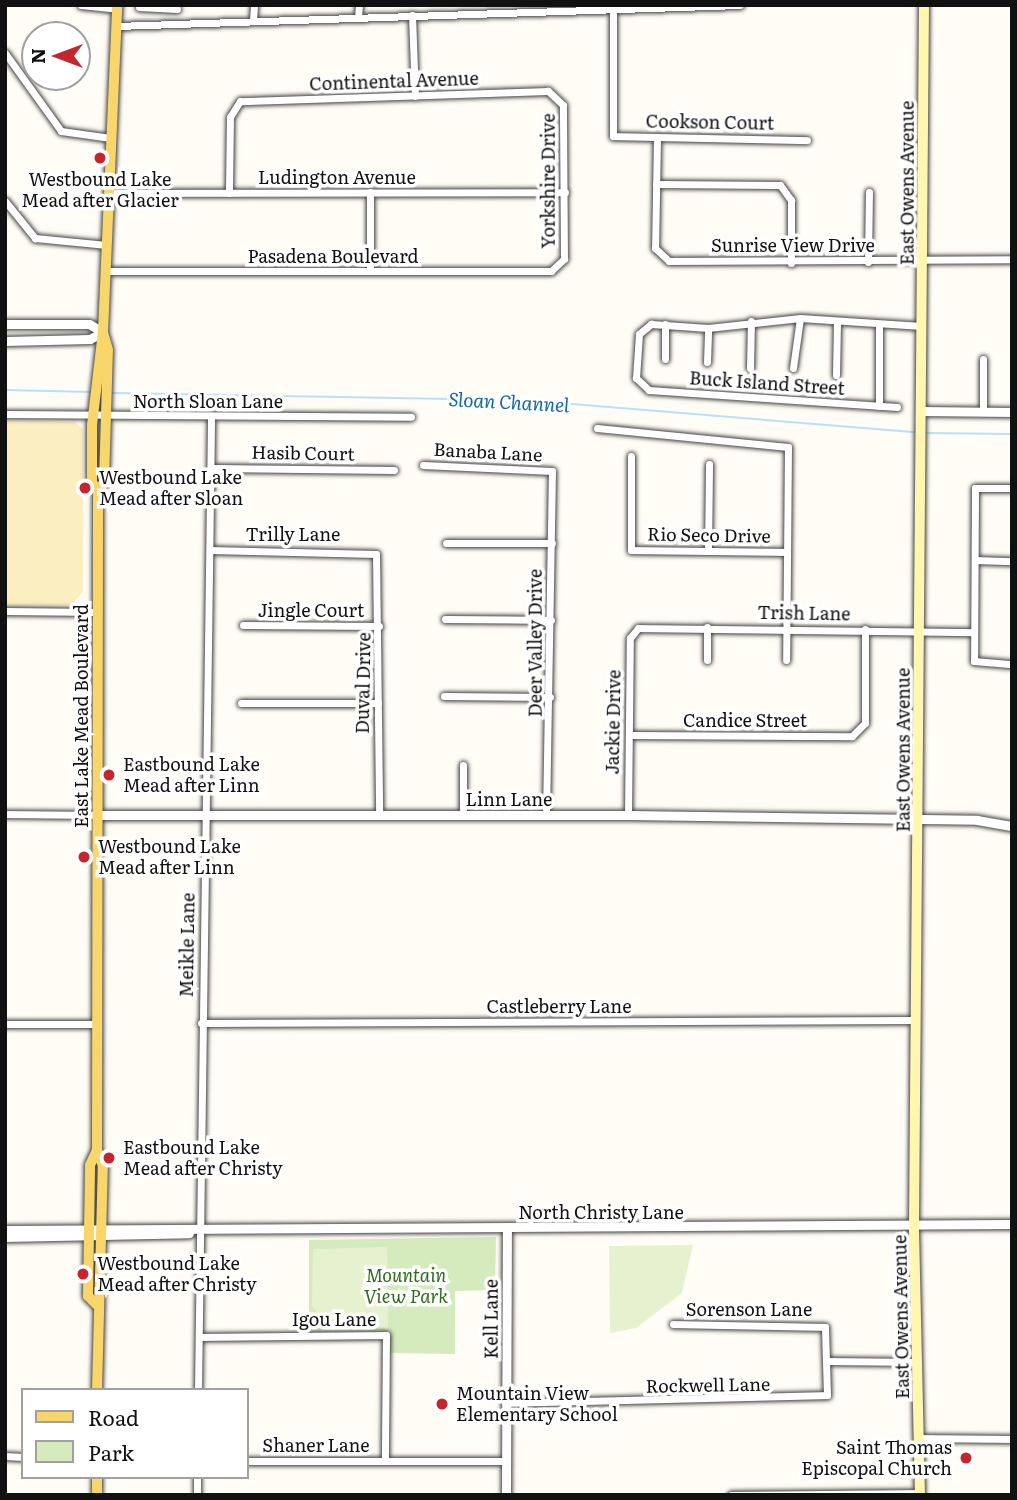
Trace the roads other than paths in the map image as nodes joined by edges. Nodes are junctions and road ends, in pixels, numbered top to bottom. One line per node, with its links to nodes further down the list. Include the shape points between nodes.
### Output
1 (81, 5): 6 (street)
2 (254, 5): 13 (street)
3 (359, 5): 12 (street)
4 (740, 5): 10 (street)
5 (924, 5): 30 (main road, East Owens Avenue)
6 (117, 7): 15 (main road, East Lake Mead Boulevard)
7 (139, 7): 8 (street)
8 (178, 7): 14 (street)
9 (576, 8): 10 (street); 11 (street)
10 (613, 9): 19 (street, Cookson Court, via 613,136)
11 (412, 15): 12 (street); 17 (street)
12 (358, 17): 13 (street)
13 (253, 20): 14 (street)
14 (178, 23): 15 (street)
15 (116, 26): 20 (main road, East Lake Mead Boulevard)
16 (5, 53): 20 (street, via 61,131)
17 (415, 96): 18 (street, Continental Avenue); 23 (street, Continental Avenue, via 240,102 232,107)
18 (558, 96): 25 (street, Yorkshire Drive)
19 (657, 137): 21 (street, Cookson Court); 22 (street)
20 (111, 138): 27 (main road, East Lake Mead Boulevard)
21 (807, 140)
22 (656, 184): 33 (street, Sunrise View Drive, via 660,257); 33 (street, via 780,185 788,191)
23 (229, 192): 24 (street, Ludington Avenue); 27 (street, Ludington Avenue)
24 (370, 192): 25 (street, Ludington Avenue); 36 (street)
25 (565, 192): 34 (street, Yorkshire Drive)
26 (869, 192): 32 (street)
27 (109, 193): 29 (main road, East Lake Mead Boulevard)
28 (5, 201): 29 (street, via 35,237)
29 (107, 245): 35 (main road, East Lake Mead Boulevard)
30 (922, 258): 31 (street, Sunrise View Drive); 32 (street, Sunrise View Drive); 42 (main road, East Owens Avenue)
31 (1012, 259)
32 (868, 262): 33 (street, Sunrise View Drive)
33 (791, 263)
34 (559, 267): 36 (street, Pasadena Boulevard)
35 (105, 271): 36 (street, Pasadena Boulevard); 45 (main road, East Lake Mead Boulevard)
36 (370, 271)
37 (800, 318): 38 (street); 39 (street); 51 (street)
38 (751, 321): 44 (street); 50 (street)
39 (836, 323): 43 (street); 52 (street)
40 (5, 324): 45 (street, via 89,324)
41 (665, 324): 44 (street); 47 (street); 53 (street, Buck Island Street, via 645,328 637,383 649,390)
42 (922, 326): 43 (street); 56 (main road, East Owens Avenue)
43 (879, 327): 53 (street)
44 (708, 328): 49 (street)
45 (103, 332): 46 (street, via 90,339); 55 (main road, East Lake Mead Boulevard)
46 (5, 341)
47 (664, 359)
48 (983, 359): 57 (street)
49 (708, 362)
50 (750, 368)
51 (793, 368)
52 (836, 375)
53 (879, 406): 54 (street, Buck Island Street)
54 (897, 407)
55 (99, 410): 59 (street, North Sloan Lane); 60 (street, North Sloan Lane); 79 (main road, East Lake Mead Boulevard)
56 (921, 411): 57 (street); 87 (main road, East Owens Avenue)
57 (983, 411): 58 (street)
58 (1012, 412)
59 (5, 414)
60 (211, 417): 61 (street, North Sloan Lane); 66 (street, Meikle Lane)
61 (411, 417)
62 (597, 428): 74 (street, via 788,447)
63 (631, 456): 73 (street, Rio Seco Drive, via 631,550)
64 (709, 464): 73 (street)
65 (423, 465): 68 (street, Banaba Lane)
66 (211, 468): 67 (street, Hasib Court); 72 (street, Meikle Lane)
67 (394, 470)
68 (552, 471): 71 (street, Deer Valley Drive)
69 (1012, 488): 76 (street, via 975,488)
70 (446, 543): 71 (street)
71 (552, 543): 81 (street, Deer Valley Drive)
72 (210, 550): 75 (street, Trilly Lane); 103 (street, Meikle Lane)
73 (708, 551): 74 (street, Rio Seco Drive)
74 (788, 552): 85 (street)
75 (376, 554): 83 (street, Duval Drive)
76 (975, 560): 77 (street); 89 (street)
77 (1012, 561)
78 (5, 611): 79 (street)
79 (98, 612): 102 (main road, East Lake Mead Boulevard)
80 (445, 619): 81 (street)
81 (551, 620): 94 (street, Deer Valley Drive)
82 (243, 625): 83 (street, Jingle Court)
83 (379, 626): 96 (street, Duval Drive)
84 (707, 627): 85 (street, Trish Lane); 88 (street, Trish Lane); 90 (street)
85 (787, 628): 86 (street, Trish Lane); 91 (street)
86 (865, 629): 87 (street, Trish Lane); 97 (street, Candice Street, via 861,732)
87 (919, 629): 89 (street, Trish Lane); 106 (main road, East Owens Avenue)
88 (634, 631): 97 (street, Jackie Drive)
89 (974, 632): 92 (street, via 974,660)
90 (707, 660)
91 (786, 660)
92 (1012, 664)
93 (444, 696): 94 (street)
94 (550, 697): 104 (street, Deer Valley Drive)
95 (241, 703): 96 (street)
96 (379, 703): 100 (street, Duval Drive)
97 (628, 735): 105 (street, Jackie Drive)
98 (463, 765): 101 (street)
99 (5, 814): 102 (street, Linn Lane)
100 (379, 814): 101 (street, Linn Lane); 103 (street, Linn Lane)
101 (463, 814): 104 (street, Linn Lane)
102 (98, 815): 103 (street, Linn Lane); 111 (main road, East Lake Mead Boulevard)
103 (206, 815): 109 (street, Meikle Lane)
104 (546, 815): 105 (street, Linn Lane)
105 (628, 815): 106 (street, Linn Lane)
106 (919, 820): 107 (street, Linn Lane); 108 (main road, East Owens Avenue)
107 (1012, 826)
108 (916, 1020): 109 (street, Castleberry Lane); 113 (main road, East Owens Avenue)
109 (201, 1023): 117 (street, Meikle Lane)
110 (5, 1024): 111 (street)
111 (98, 1024): 112 (main road, East Lake Mead Boulevard)
112 (97, 1150): 118 (main road, East Lake Mead Boulevard, via 90,1165); 119 (main road, East Lake Mead Boulevard, via 103,1166)
113 (914, 1224): 114 (street, North Christy Lane); 115 (street, North Christy Lane); 125 (main road, East Owens Avenue)
114 (1012, 1224)
115 (507, 1228): 117 (street, North Christy Lane); 128 (street, Kell Lane)
116 (5, 1230): 118 (street, North Christy Lane)
117 (195, 1232): 119 (street, North Christy Lane); 123 (street, Meikle Lane)
118 (89, 1233): 119 (street, North Christy Lane); 120 (street, North Christy Lane); 121 (main road, East Lake Mead Boulevard, via 88,1296)
119 (103, 1233): 121 (main road, East Lake Mead Boulevard, via 102,1296)
120 (5, 1237)
121 (96, 1305): 126 (main road, East Lake Mead Boulevard)
122 (673, 1324): 124 (street, Sorenson Lane, via 825,1326)
123 (199, 1337): 127 (street, Meikle Lane); 132 (street, Igou Lane, via 386,1335)
124 (830, 1361): 125 (street); 128 (street, Rockwell Lane, via 827,1395)
125 (917, 1362): 129 (main road, East Owens Avenue)
126 (96, 1388)
127 (198, 1388)
128 (505, 1403): 133 (street, Kell Lane)
129 (919, 1438): 130 (street); 134 (main road, East Owens Avenue)
130 (1012, 1439)
131 (248, 1461): 132 (street, Shaner Lane)
132 (385, 1461): 133 (street, Shaner Lane)
133 (506, 1461): 135 (street, Kell Lane)
134 (920, 1494): 136 (street)
135 (506, 1495)
136 (731, 1495)

